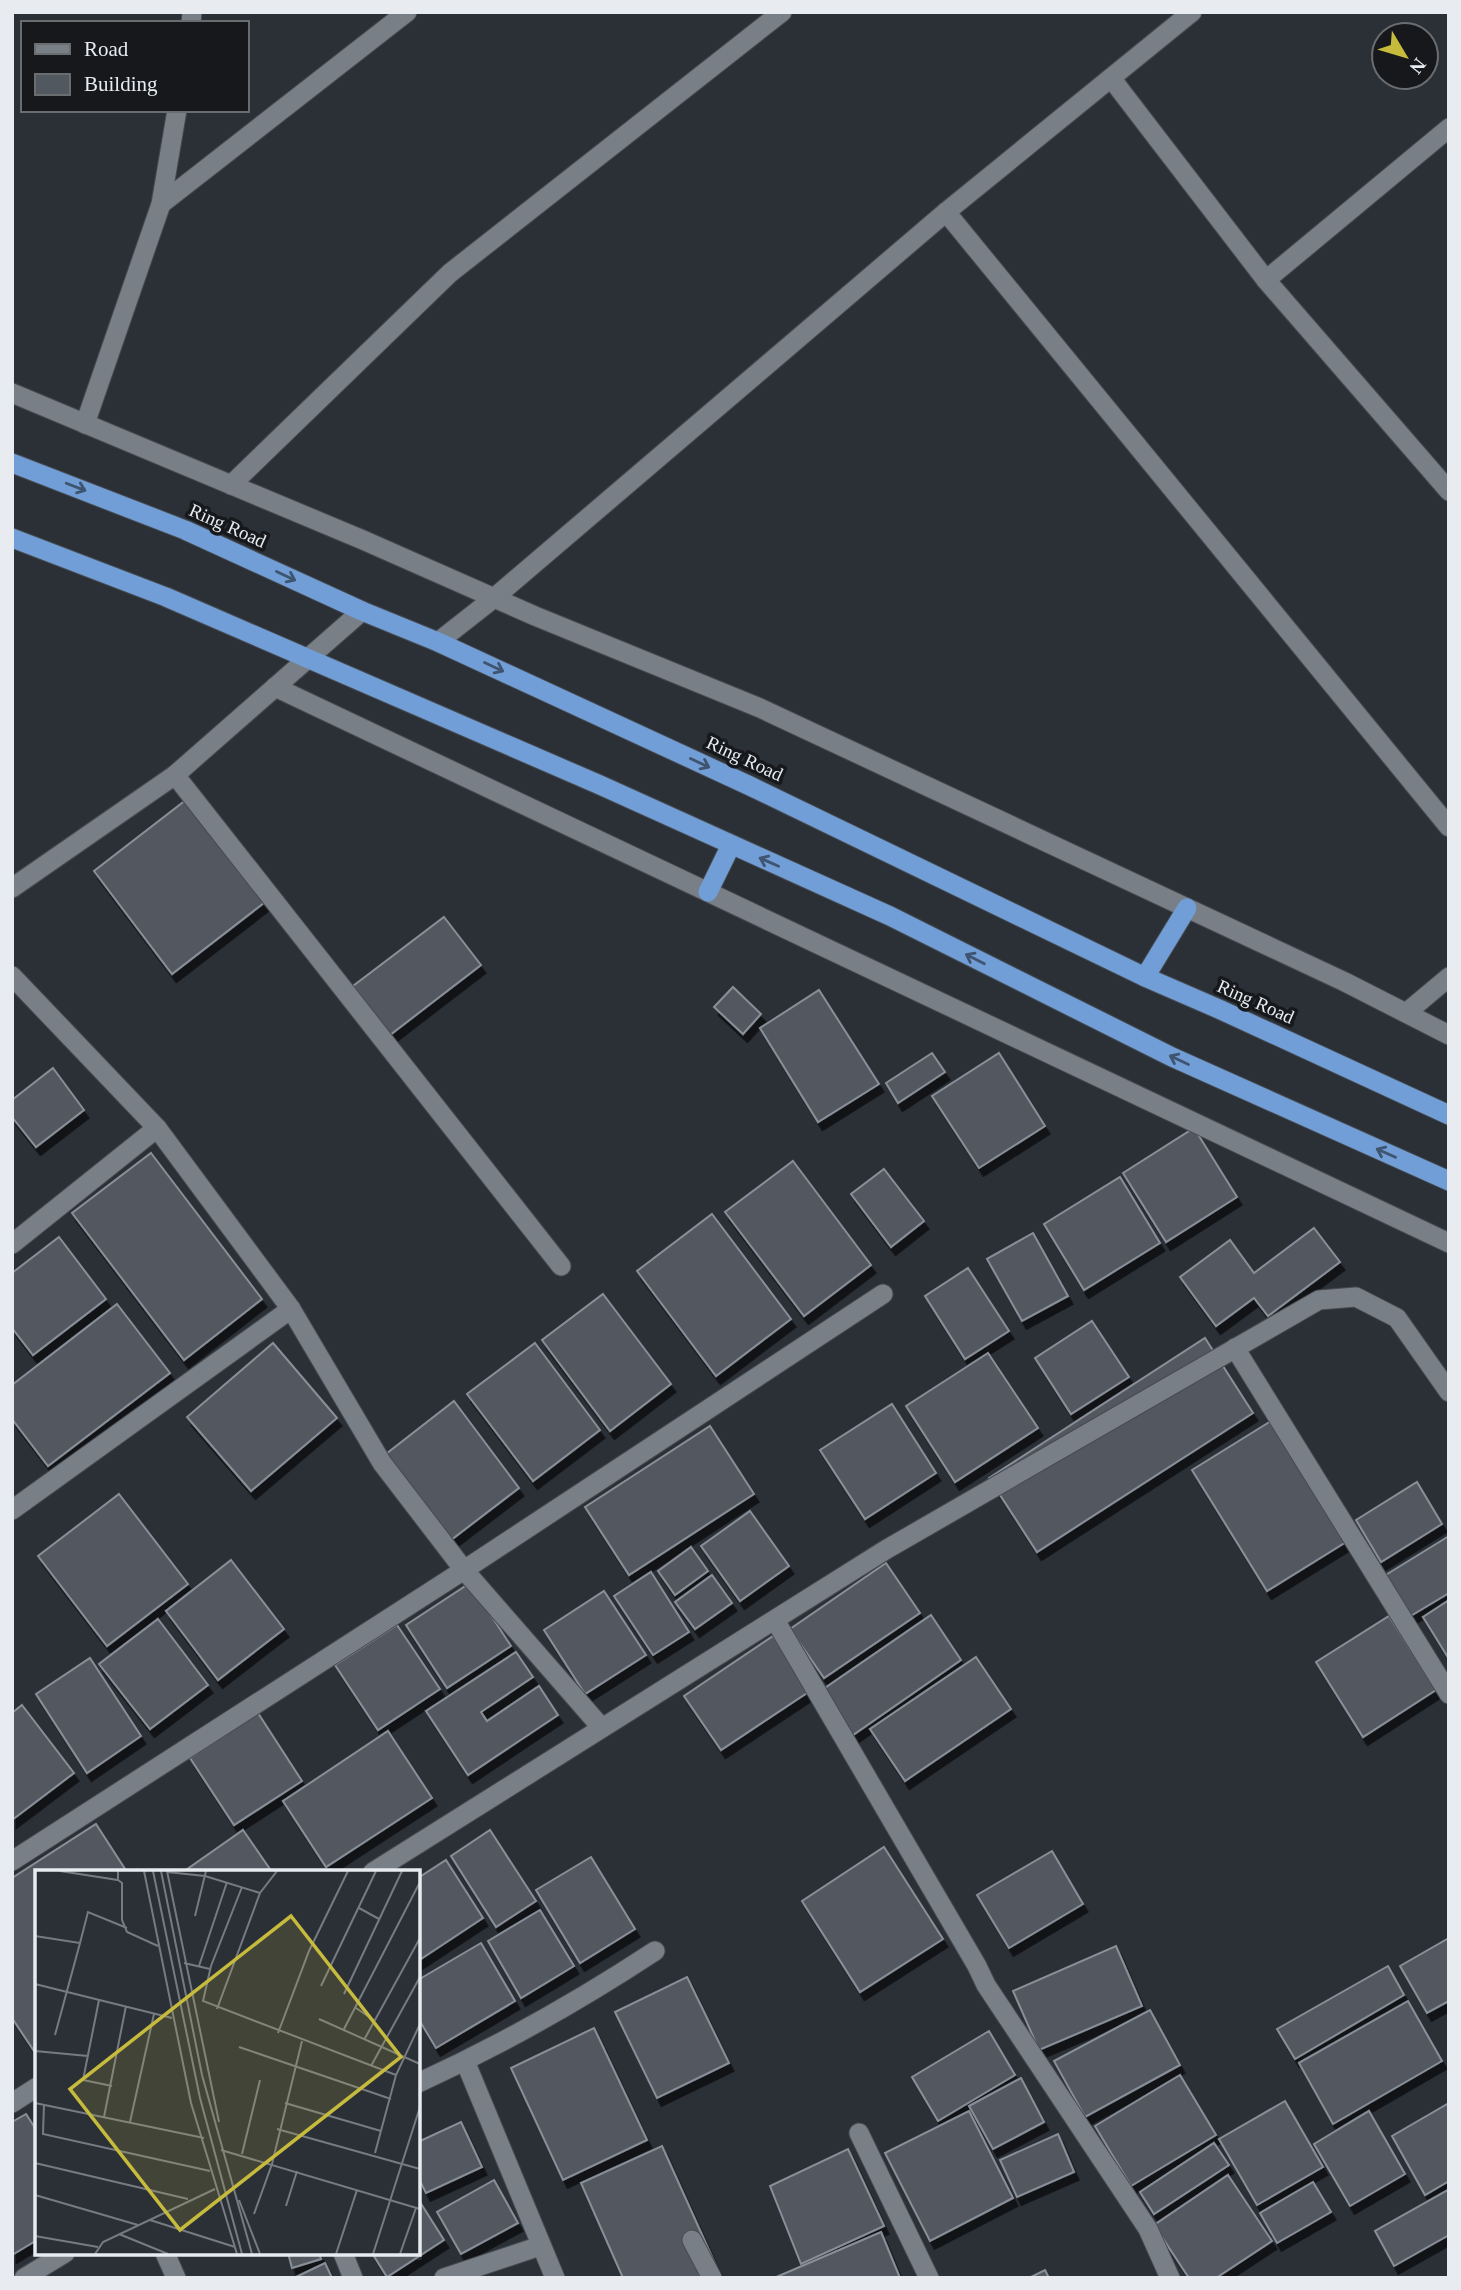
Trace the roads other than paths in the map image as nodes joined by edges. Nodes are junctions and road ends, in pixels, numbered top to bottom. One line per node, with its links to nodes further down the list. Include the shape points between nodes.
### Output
1 (407, 12): 7 (street)
2 (782, 12): 13 (street, via 450,273)
3 (1192, 12): 4 (street)
4 (1111, 78): 8 (street); 9 (street)
5 (177, 112): 7 (street)
6 (1449, 128): 9 (street)
7 (162, 204): 11 (street)
8 (946, 212): 16 (street); 22 (street)
9 (1266, 280): 14 (street)
10 (12, 393): 11 (street)
11 (85, 424): 13 (street)
12 (12, 463): 17 (highway, Ring Road, one-way to 17, via 185,530)
13 (231, 485): 16 (street)
14 (1449, 491)
15 (12, 538): 19 (highway)
16 (494, 598): 18 (street); 26 (street, via 760,708)
17 (362, 611): 18 (highway, Ring Road); 19 (street)
18 (438, 642): 28 (highway, Ring Road, one-way to 28)
19 (307, 658): 20 (street); 23 (highway)
20 (275, 687): 21 (street); 25 (street)
21 (175, 775): 24 (street); 37 (street)
22 (1449, 827)
23 (731, 845): 25 (highway); 34 (highway, one-way to 23, via 1172,1057 890,916)
24 (12, 888)
25 (708, 892): 35 (street)
26 (1187, 908): 28 (highway); 30 (street)
27 (12, 976): 33 (street)
28 (1145, 977): 32 (highway, Ring Road)
29 (1449, 977): 30 (street)
30 (1406, 1013): 31 (street)
31 (1449, 1035)
32 (1449, 1115)
33 (157, 1128): 36 (street); 39 (street)
34 (1449, 1181)
35 (1449, 1243)
36 (12, 1244)
37 (561, 1266)
38 (883, 1294): 43 (street)
39 (291, 1309): 42 (street); 43 (street, via 382,1463)
40 (1235, 1348): 41 (street, via 1319,1300 1356,1297 1397,1318); 44 (street, via 887,1549); 45 (street)
41 (1449, 1392)
42 (12, 1510)
43 (464, 1570): 46 (street); 47 (street)
44 (775, 1620): 46 (street); 67 (street, via 986,1985 1148,2229)
45 (1449, 1694)
46 (601, 1727): 48 (street)
47 (12, 1861)
48 (376, 1870)
49 (655, 1951): 50 (street, via 581,1999)
50 (465, 2061): 51 (street); 56 (street)
51 (420, 2081)
52 (35, 2088): 53 (street)
53 (12, 2103)
54 (859, 2133): 66 (street)
55 (692, 2240): 65 (street)
56 (540, 2245): 63 (street); 64 (street)
57 (62, 2255): 60 (street)
58 (166, 2255): 61 (street)
59 (344, 2255): 62 (street)
60 (24, 2278)
61 (176, 2278)
62 (353, 2278)
63 (444, 2278)
64 (555, 2278)
65 (712, 2278)
66 (929, 2278)
67 (1170, 2278)

